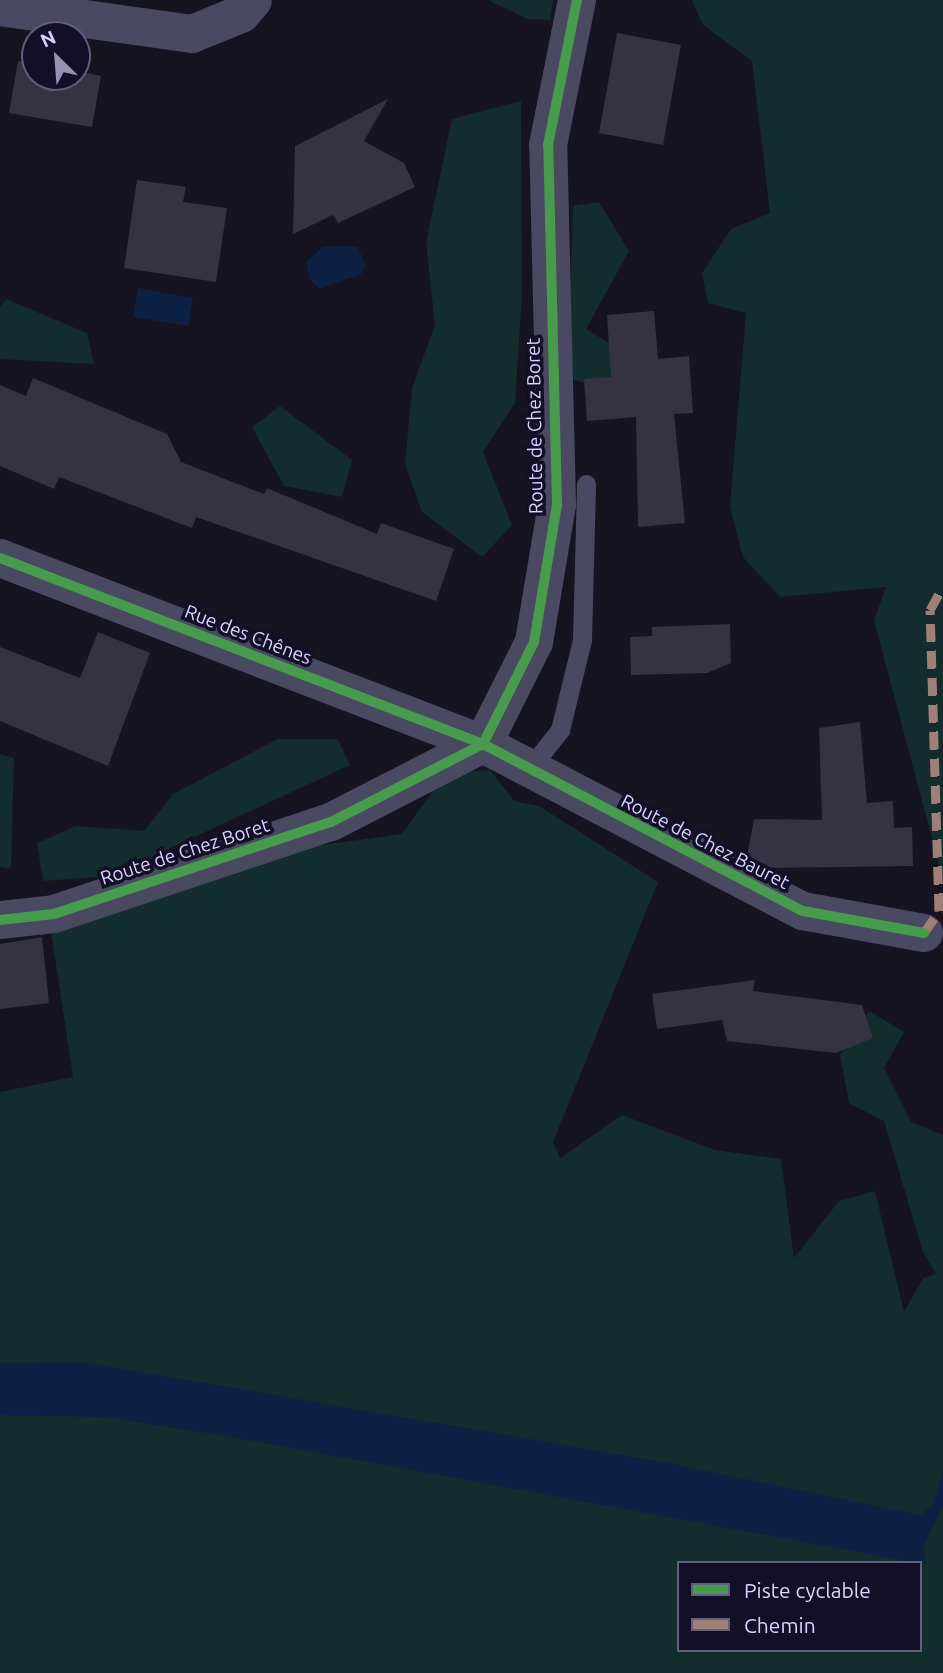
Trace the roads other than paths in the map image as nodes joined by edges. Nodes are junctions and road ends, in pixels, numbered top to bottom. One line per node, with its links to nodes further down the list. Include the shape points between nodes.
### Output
1 (253, 0): 3 (street, via 241,14 192,34)
2 (577, 0): 6 (street, Route de Chez Boret, via 548,145 556,504 534,642)
3 (0, 7)
4 (586, 484): 7 (lane, via 582,640 560,730)
5 (0, 558): 6 (street, Rue des Chênes)
6 (483, 744): 7 (street, Route de Chez Bauret); 8 (street, Route de Chez Boret, via 331,822 54,914)
7 (529, 769): 9 (street, Route de Chez Bauret, via 803,911)
8 (0, 920)
9 (924, 933)

